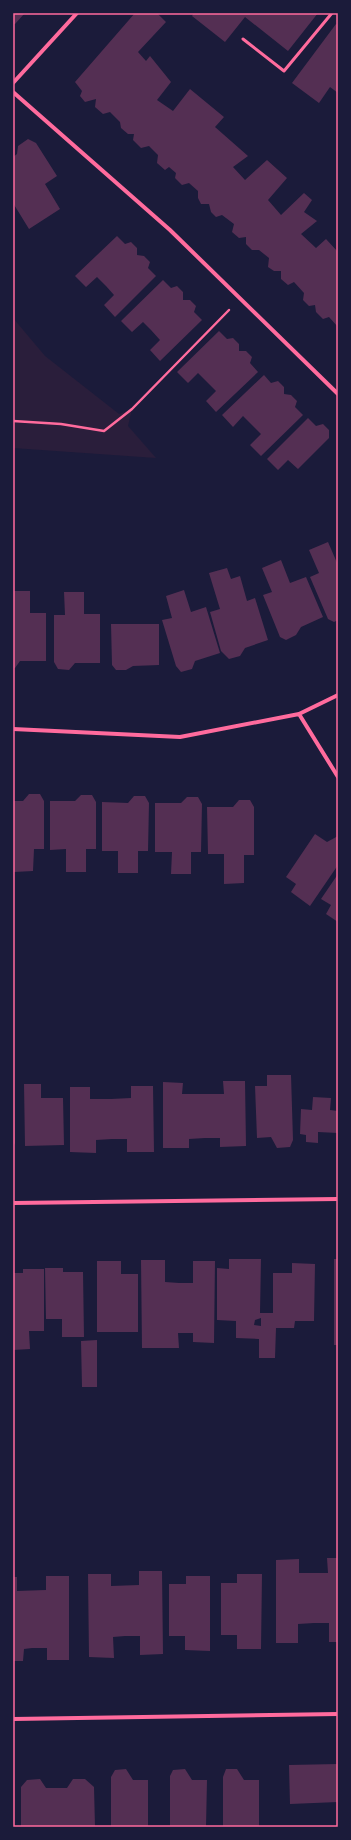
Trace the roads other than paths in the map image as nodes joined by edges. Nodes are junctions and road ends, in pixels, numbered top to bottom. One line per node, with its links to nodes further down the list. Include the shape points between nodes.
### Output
1 (77, 13): 4 (street)
2 (332, 13): 3 (lane, via 284,71)
3 (243, 39)
4 (13, 83)
5 (13, 92): 6 (street, via 170,230)
6 (338, 394)
7 (338, 695): 8 (street)
8 (299, 714): 9 (street, via 180,737); 10 (street)
9 (13, 729)
10 (338, 777)
11 (338, 1199): 12 (street)
12 (13, 1202)
13 (338, 1714): 14 (street)
14 (13, 1719)

